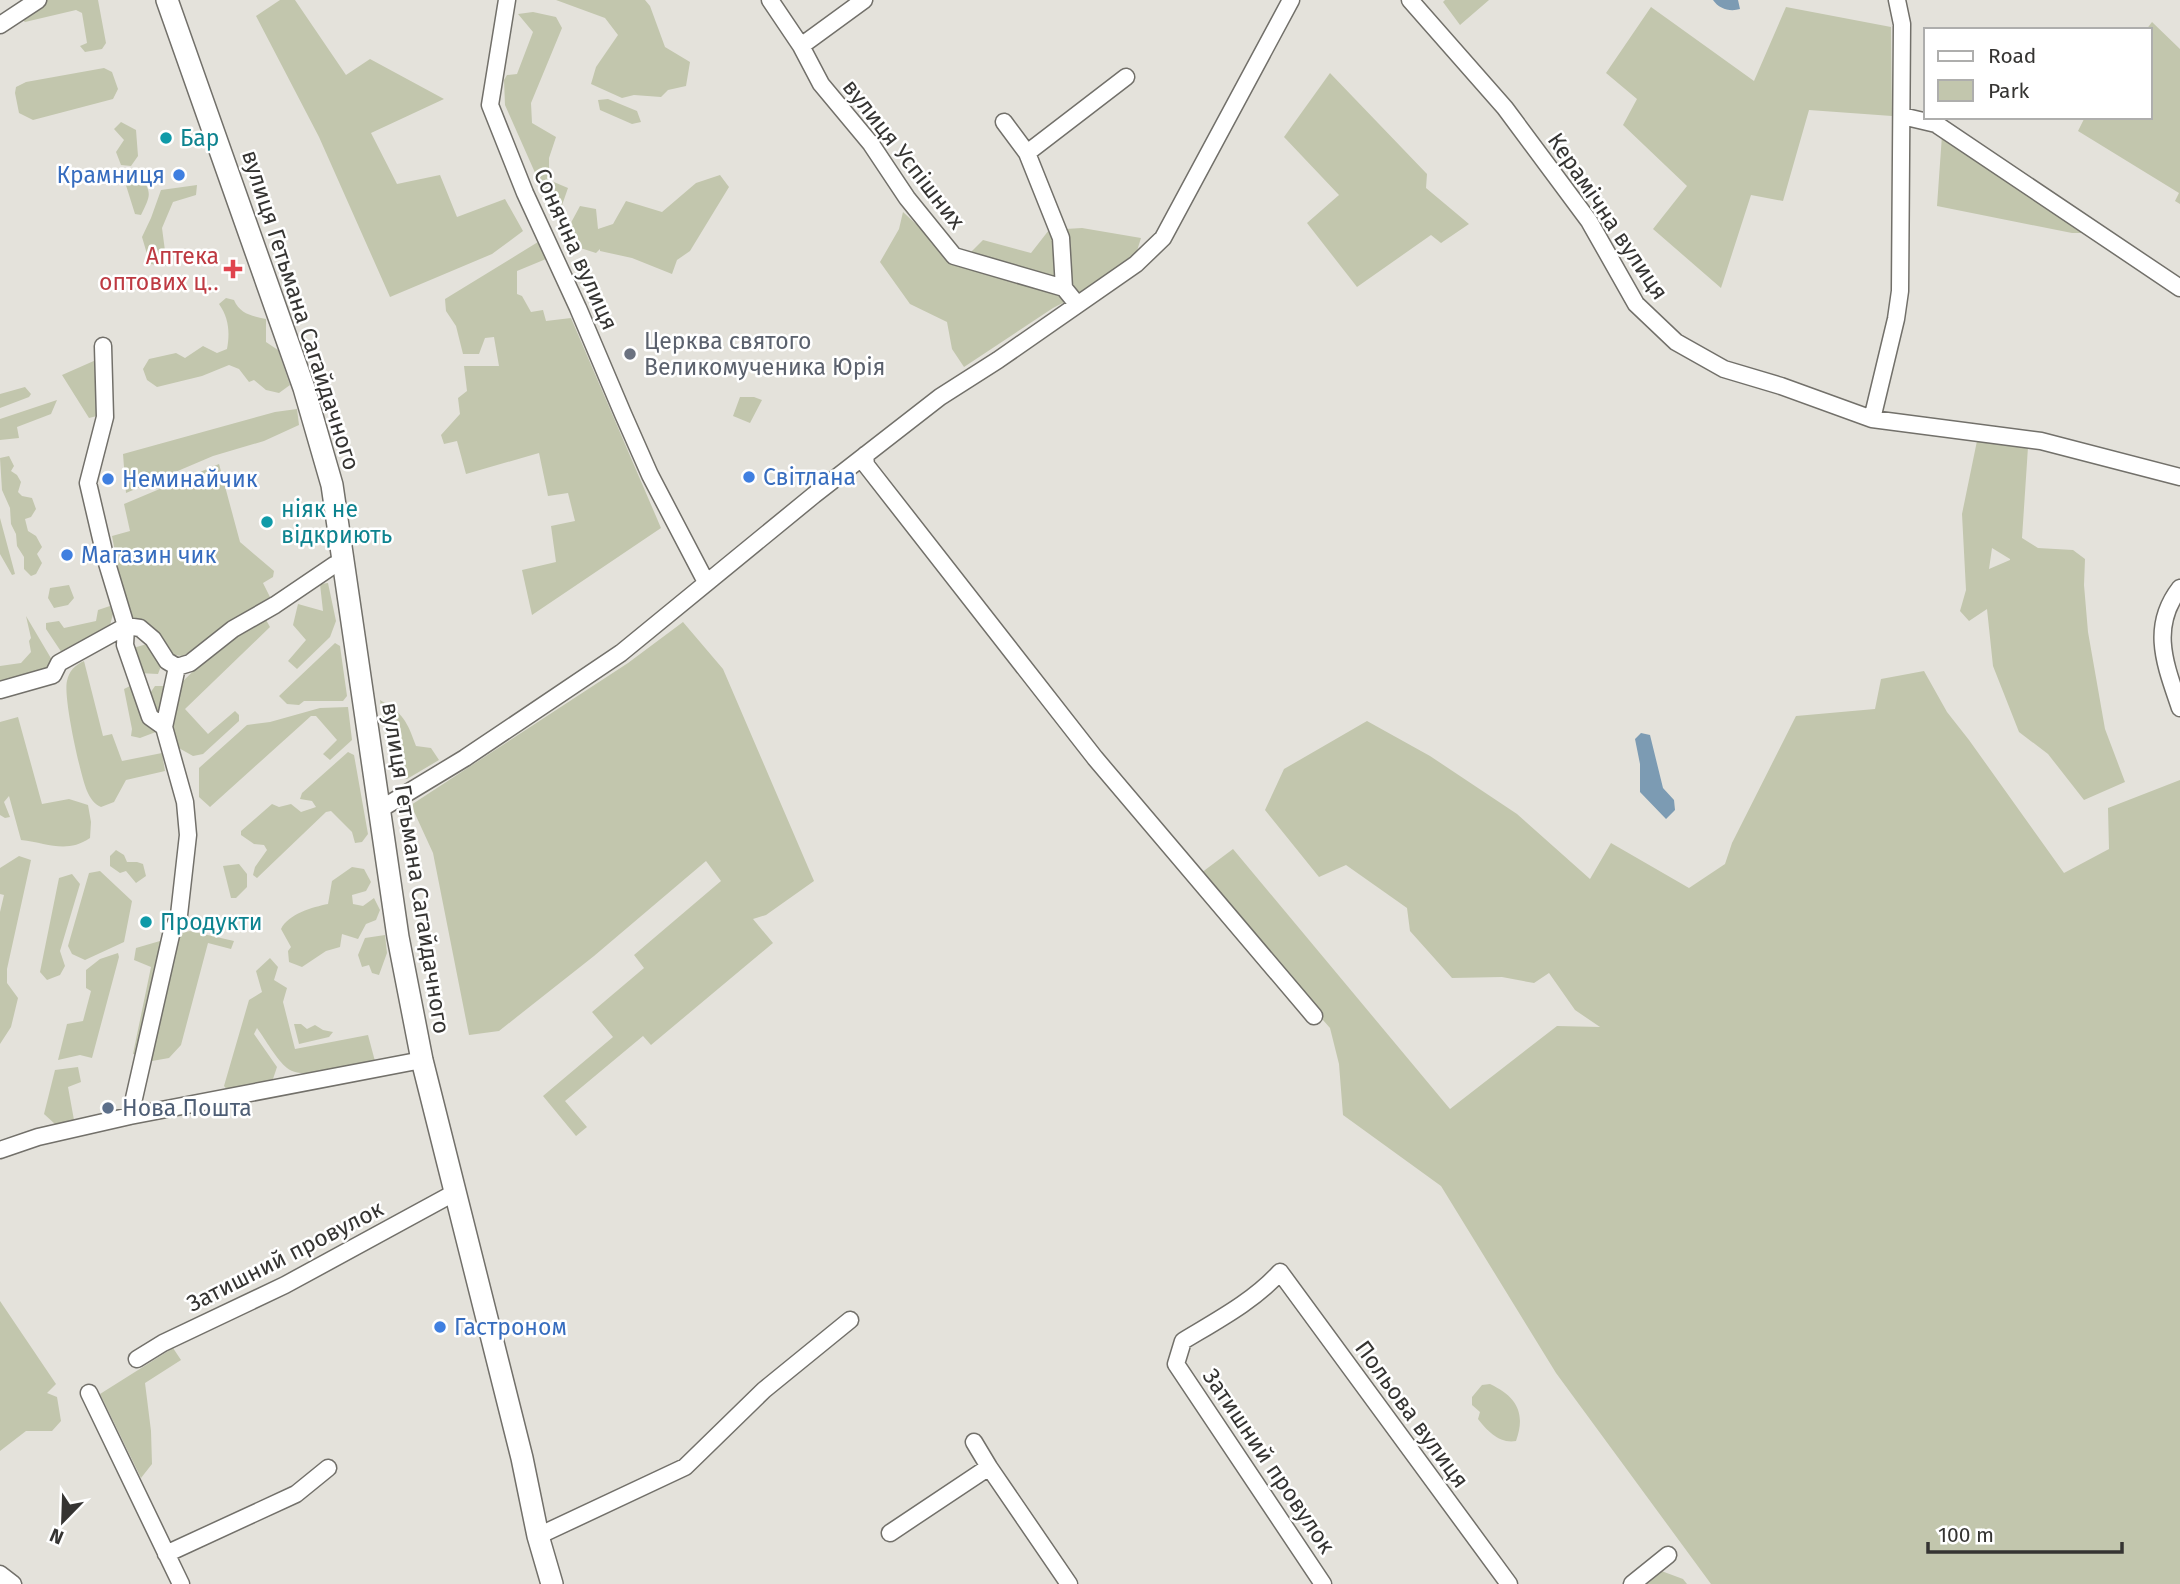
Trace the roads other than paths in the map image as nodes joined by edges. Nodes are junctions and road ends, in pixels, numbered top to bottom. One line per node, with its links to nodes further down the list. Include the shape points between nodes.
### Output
1 (37, 0): 9 (street)
2 (167, 0): 22 (main road, вулиця Гетьмана Сагайдачного, via 304,388 332,485)
3 (507, 0): 23 (street, Сонячна вулиця, via 490,105 622,414)
4 (770, 0): 10 (street, вулиця Успішних)
5 (864, 0): 10 (street)
6 (1291, 0): 17 (street, via 1163,238 1136,264)
7 (1410, 0): 19 (street, Керамічна вулиця, via 1506,108 1589,221 1636,304 1676,342 1724,369)
8 (1897, 0): 12 (street, via 1902,24)
9 (0, 25)
10 (801, 46): 15 (street, вулиця Успішних, via 821,84 954,256)
11 (1126, 77): 14 (street)
12 (1902, 116): 16 (street, via 1936,124); 19 (street, via 1899,298)
13 (1004, 122): 14 (street)
14 (1027, 153): 15 (street, via 1061,238)
15 (1064, 288): 17 (street)
16 (2180, 288)
17 (1077, 304): 20 (street, via 940,397)
18 (103, 346): 25 (street, via 105,417 88,483)
19 (1872, 419): 21 (street, Керамічна вулиця, via 2041,441)
20 (865, 455): 23 (street); 31 (street, via 866,465 1095,758)
21 (2180, 477)
22 (344, 562): 26 (street, via 233,629 190,663); 30 (main road, вулиця Гетьмана Сагайдачного)
23 (706, 582): 30 (street, via 621,653)
24 (2180, 588): 28 (street, via 2170,601 2164,622 2162,655)
25 (126, 626): 26 (street, via 140,628); 27 (street, via 59,663 53,675); 29 (street, via 125,645 150,717)
26 (177, 667): 29 (street)
27 (0, 690)
28 (2180, 708)
29 (164, 727): 33 (street, via 185,803 188,835 179,915)
30 (379, 810): 32 (main road, вулиця Гетьмана Сагайдачного)
31 (1314, 1016)
32 (422, 1060): 33 (street, вулиця Гетьмана Сагайдачного); 35 (main road, вулиця Гетьмана Сагайдачного)
33 (130, 1116): 34 (street, вулиця Гетьмана Сагайдачного)
34 (0, 1150)
35 (454, 1193): 37 (street, Затишний провулок); 44 (main road, вулиця Гетьмана Сагайдачного, via 523,1458)
36 (850, 1320): 44 (street, via 764,1390 685,1467)
37 (137, 1359)
38 (1176, 1364): 52 (street, Затишний провулок); 53 (street, Польова вулиця, via 1183,1341 1228,1314 1280,1272)
39 (89, 1393): 45 (street)
40 (974, 1442): 41 (street)
41 (989, 1467): 43 (street); 51 (street)
42 (328, 1468): 45 (street, via 296,1494)
43 (890, 1533)
44 (538, 1536): 50 (main road, вулиця Гетьмана Сагайдачного)
45 (166, 1554): 49 (street)
46 (1668, 1555): 54 (street)
47 (0, 1574): 48 (street)
48 (13, 1584)
49 (181, 1584)
50 (552, 1584)
51 (1069, 1584)
52 (1323, 1584)
53 (1509, 1584)
54 (1632, 1584)

